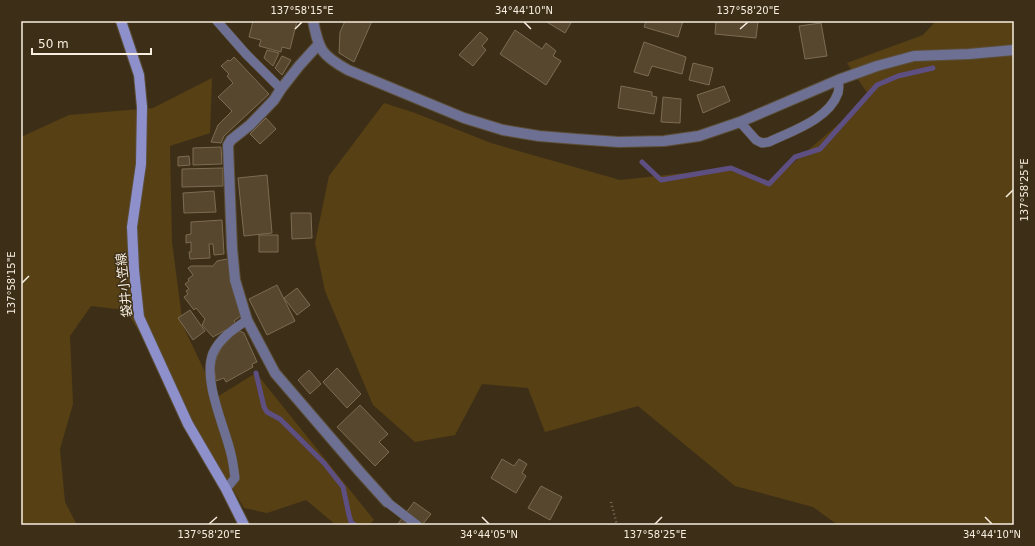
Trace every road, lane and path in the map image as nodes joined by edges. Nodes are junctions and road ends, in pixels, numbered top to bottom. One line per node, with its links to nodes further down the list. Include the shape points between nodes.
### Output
1 (121, 21): 10 (main road, 袋井小笠線, via 139,75 142,107 141,164 132,227 139,317 188,424)
2 (217, 21): 7 (lane)
3 (313, 21): 4 (street)
4 (318, 45): 7 (street); 8 (street, via 330,60 348,70 464,118 503,130 539,136 619,142 664,141 700,136)
5 (1014, 50): 6 (street, via 914,56)
6 (838, 80): 8 (street); 8 (lane, via 839,91 815,120 769,142 762,143 756,140)
7 (281, 89): 9 (street, via 250,126 228,145 232,248 236,280)
8 (740, 122)
9 (247, 320): 10 (lane, via 219,343 210,364 211,388 231,454 235,478); 11 (street, via 275,373)
10 (226, 489): 13 (main road, 袋井小笠線)
11 (387, 502): 14 (lane)
12 (611, 502): 15 (path)
13 (244, 525)
14 (417, 525)
15 (617, 525)

